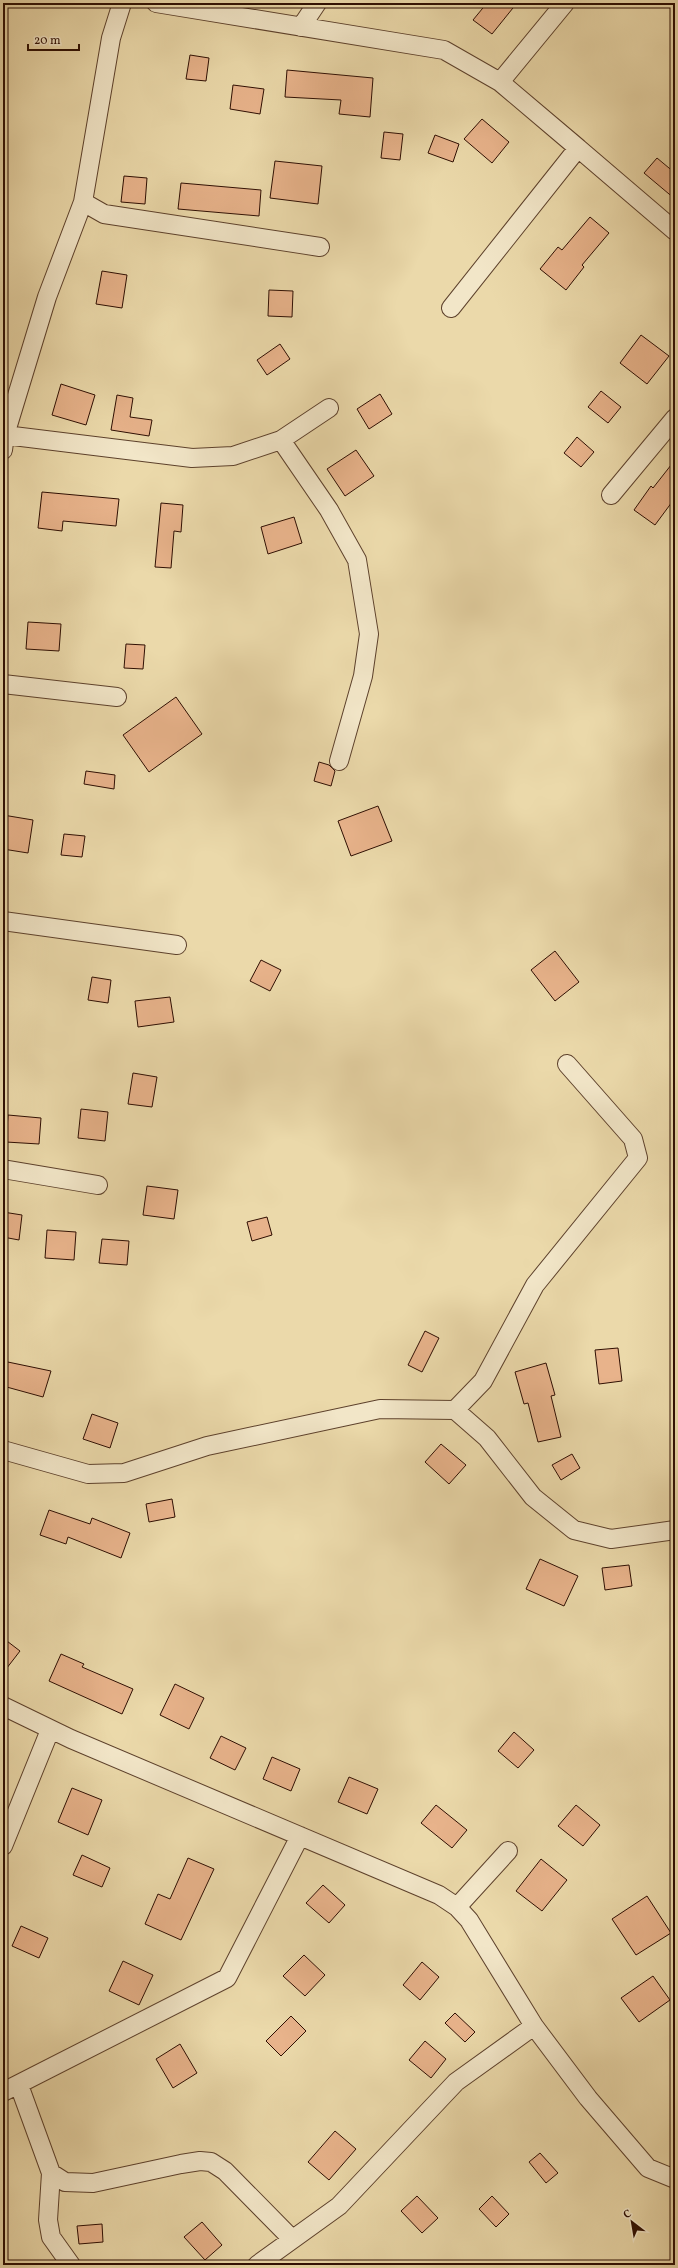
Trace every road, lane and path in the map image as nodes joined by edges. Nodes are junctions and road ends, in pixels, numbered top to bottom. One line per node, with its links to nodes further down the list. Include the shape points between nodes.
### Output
1 (122, 3): 8 (street, via 111,38)
2 (156, 3): 5 (street)
3 (317, 3): 5 (street)
4 (565, 3): 6 (street)
5 (301, 27): 6 (street, via 444,50)
6 (500, 82): 7 (street)
7 (578, 148): 9 (street); 11 (street)
8 (83, 202): 10 (street, via 104,214); 15 (street, via 47,297)
9 (675, 231)
10 (320, 247)
11 (451, 308)
12 (329, 408): 14 (street)
13 (675, 418): 16 (street)
14 (281, 440): 15 (street, via 233,456 192,458); 19 (street, via 329,510 357,560 369,634 363,676)
15 (4, 443)
16 (611, 495)
17 (3, 684): 18 (street)
18 (117, 697)
19 (339, 761)
20 (3, 921): 21 (street)
21 (177, 945)
22 (567, 1064): 25 (street, via 633,1139 638,1158 536,1285 483,1381)
23 (3, 1169): 24 (street)
24 (98, 1185)
25 (455, 1410): 26 (street, via 380,1409 207,1446 124,1474 88,1474); 27 (street, via 487,1438 532,1497 574,1530 611,1539)
26 (3, 1450)
27 (675, 1530)
28 (3, 1706): 29 (street)
29 (50, 1730): 30 (street); 31 (street)
30 (300, 1836): 33 (street, via 439,1894); 35 (street, via 227,1978)
31 (3, 1846)
32 (508, 1850): 33 (street)
33 (457, 1907): 34 (street, via 469,1920)
34 (534, 2026): 38 (street, via 588,2098 648,2168); 39 (street, via 456,2082 339,2206)
35 (19, 2085): 36 (street); 37 (street)
36 (3, 2092)
37 (51, 2173): 39 (street, via 65,2182 93,2183 181,2164 211,2162 225,2171); 40 (street, via 48,2220 51,2237)
38 (675, 2179)
39 (292, 2239): 41 (street)
40 (71, 2265)
41 (257, 2265)

